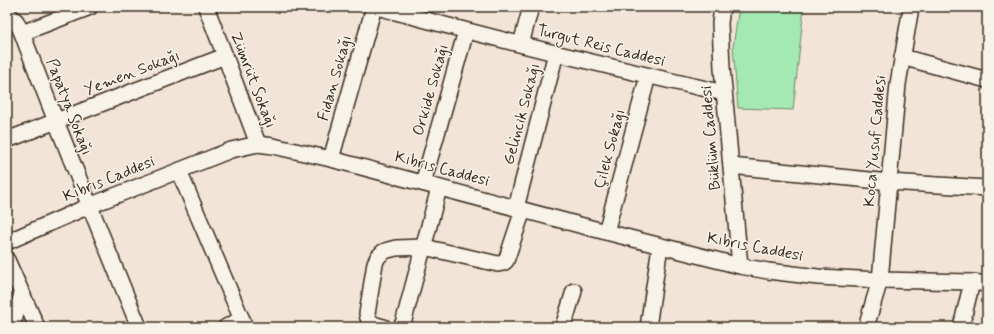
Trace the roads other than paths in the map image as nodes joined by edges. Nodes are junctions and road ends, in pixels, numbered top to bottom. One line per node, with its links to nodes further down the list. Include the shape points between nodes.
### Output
1 (90, 7): 10 (street)
2 (206, 7): 13 (street, Zümrüt Sokağı)
3 (374, 7): 21 (street, Fidan Sokağı)
4 (377, 7): 9 (street, Turgut Reis Caddesi)
5 (531, 7): 11 (street)
6 (722, 7): 17 (street, Büklüm Caddesi, via 720,23)
7 (911, 7): 14 (street, Koca Yusuf Caddesi)
8 (7, 13): 10 (street, via 16,21)
9 (466, 31): 11 (street, Turgut Reis Caddesi); 25 (street, Orkide Sokağı)
10 (22, 33): 18 (street, Papatya Sokağı)
11 (521, 44): 12 (street, Turgut Reis Caddesi)
12 (556, 53): 15 (street, Turgut Reis Caddesi); 29 (street, Gelincik Sokağı)
13 (225, 56): 18 (street, Yemen Sokağı); 20 (street, Zümrüt Sokağı)
14 (902, 57): 16 (street); 24 (street, Koca Yusuf Caddesi)
15 (648, 76): 17 (street, Turgut Reis Caddesi); 30 (street, Çilek Sokağı)
16 (987, 80)
17 (724, 93): 22 (street, Büklüm Caddesi)
18 (55, 122): 19 (street, Yemen Sokağı); 28 (street, Papatya Sokağı)
19 (7, 140)
20 (258, 144): 21 (street, Kıbrıs Caddesi); 23 (street, Kıbrıs Caddesi, via 231,150)
21 (331, 159): 25 (street, Kıbrıs Caddesi)
22 (731, 166): 24 (street); 35 (street, Büklüm Caddesi)
23 (179, 171): 28 (street, Kıbrıs Caddesi); 40 (street)
24 (889, 182): 27 (street); 36 (street, Koca Yusuf Caddesi)
25 (423, 183): 26 (street, Kıbrıs Caddesi)
26 (439, 188): 29 (street, Kıbrıs Caddesi); 33 (street)
27 (987, 188)
28 (89, 206): 31 (street, Kıbrıs Caddesi); 43 (street, Papatya Sokağı)
29 (520, 209): 30 (street, Kıbrıs Caddesi); 33 (street, Gelincik Sokağı, via 503,264)
30 (606, 232): 32 (street, Kıbrıs Caddesi)
31 (7, 242)
32 (660, 246): 35 (street, Kıbrıs Caddesi); 48 (street)
33 (424, 247): 45 (street, via 396,248 383,252 378,257 367,314 372,323); 46 (street)
34 (7, 260): 39 (street)
35 (740, 266): 36 (street, Kıbrıs Caddesi, via 792,274)
36 (880, 280): 37 (street, Kıbrıs Caddesi); 49 (street, Koca Yusuf Caddesi)
37 (980, 283): 50 (street)
38 (574, 291): 47 (street)
39 (22, 294): 41 (street); 42 (street)
40 (243, 323): 44 (street)
41 (12, 327)
42 (37, 327)
43 (140, 327)
44 (226, 327)
45 (384, 327)
46 (400, 327)
47 (563, 327)
48 (648, 327)
49 (866, 327)
50 (961, 327)

